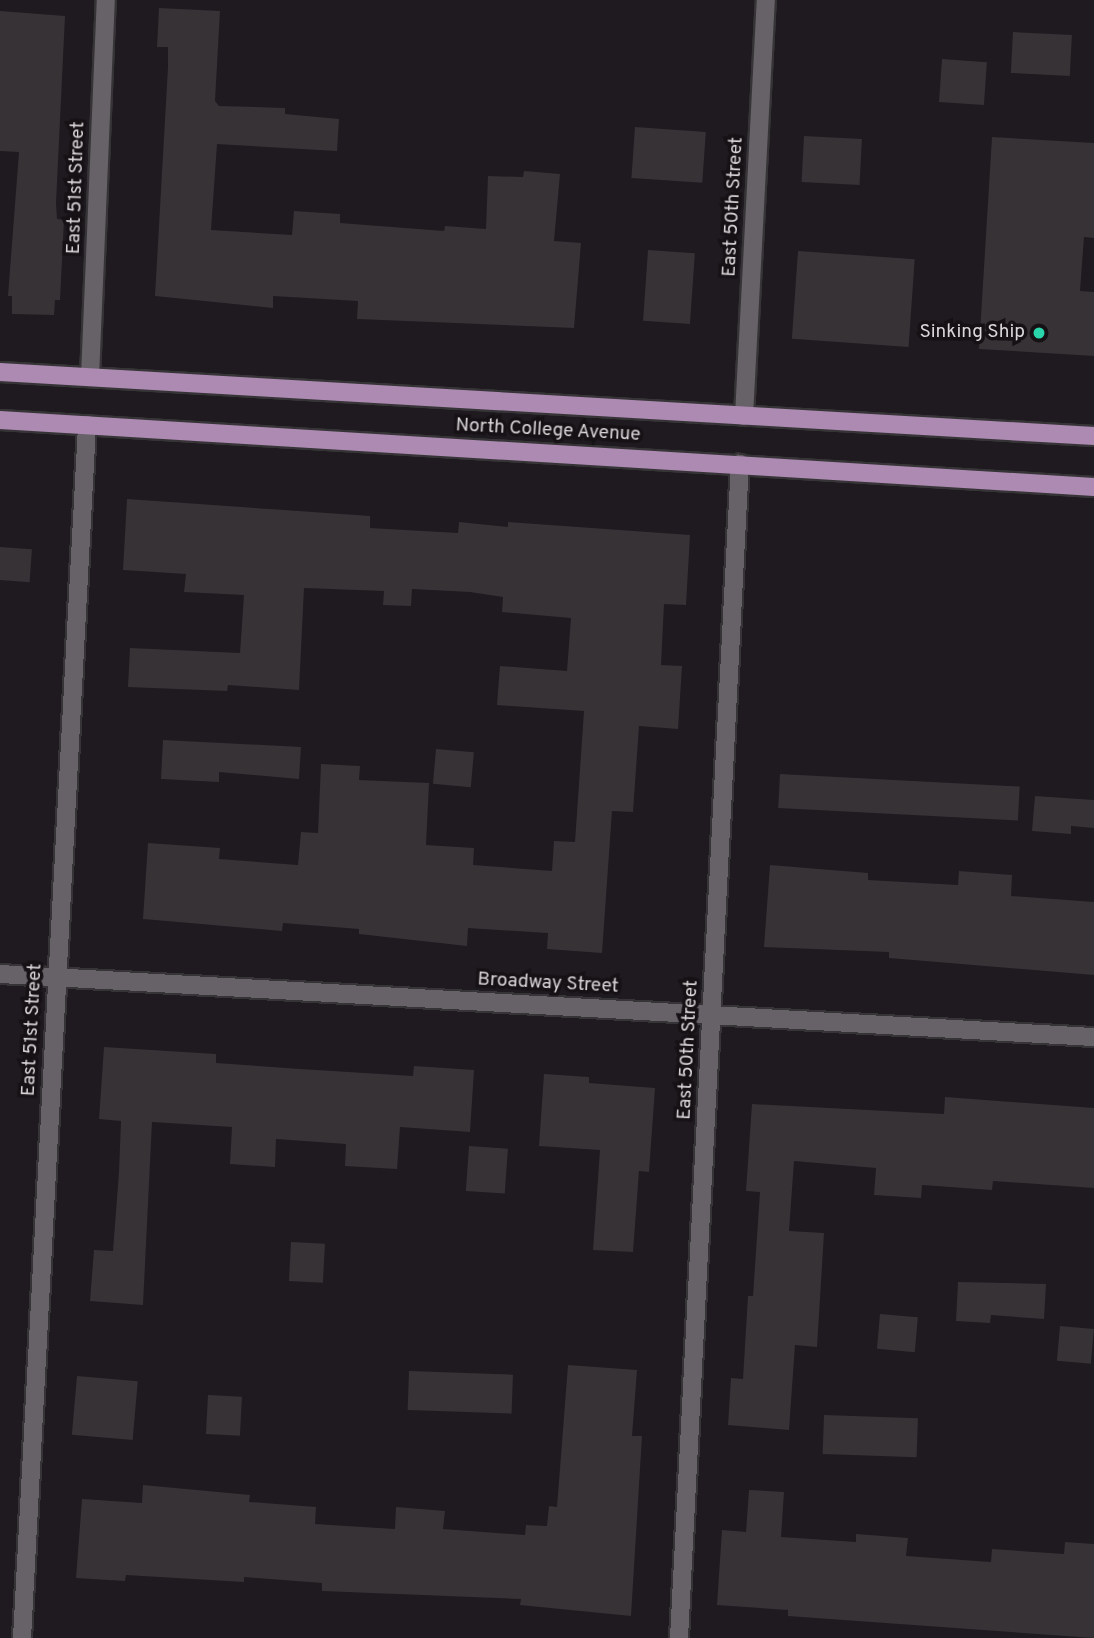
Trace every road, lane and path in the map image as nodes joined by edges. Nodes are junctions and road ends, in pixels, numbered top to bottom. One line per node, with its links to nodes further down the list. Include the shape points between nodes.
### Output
1 (106, 0): 4 (street, East 51st Street)
2 (766, 0): 5 (street, East 50th Street)
3 (0, 372): 4 (main road, North College Avenue)
4 (90, 377): 5 (main road, North College Avenue)
5 (744, 416): 8 (main road, North College Avenue)
6 (0, 421): 7 (main road, North College Avenue)
7 (87, 425): 9 (main road, North College Avenue); 12 (street, East 51st Street)
8 (1094, 436)
9 (740, 464): 10 (main road, North College Avenue); 13 (street, East 50th Street)
10 (1094, 487)
11 (0, 974): 12 (street, Broadway Street)
12 (56, 977): 13 (street, Broadway Street); 15 (street, East 51st Street)
13 (712, 1015): 14 (street, Broadway Street); 16 (street, East 50th Street)
14 (1094, 1037)
15 (22, 1638)
16 (679, 1638)

